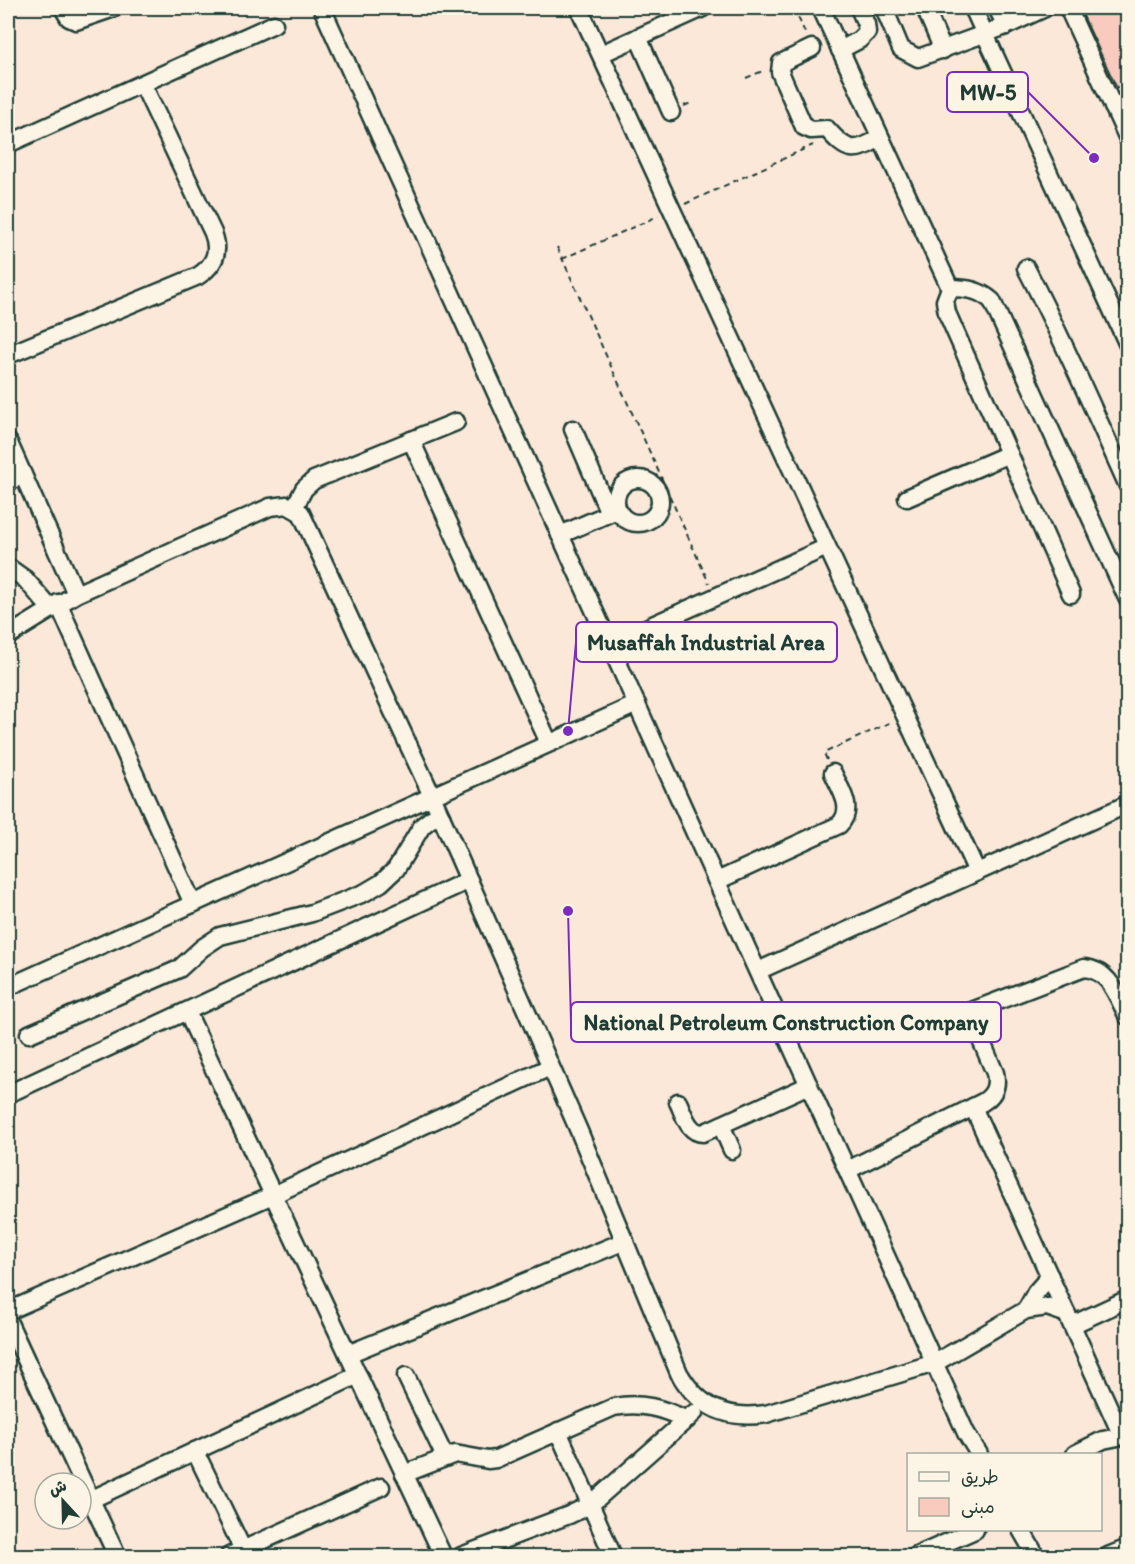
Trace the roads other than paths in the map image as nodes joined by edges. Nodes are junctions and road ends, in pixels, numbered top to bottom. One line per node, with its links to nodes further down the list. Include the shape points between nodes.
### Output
1 (63, 8): 2 (street, via 76,21)
2 (114, 8)
3 (322, 8): 42 (street)
4 (579, 8): 21 (street)
5 (703, 8): 17 (street)
6 (822, 8): 19 (street)
7 (859, 8): 19 (street, via 867,32)
8 (884, 8): 20 (street, via 901,49 909,55 918,58)
9 (924, 8): 20 (street)
10 (973, 8): 16 (street)
11 (997, 8): 15 (street)
12 (1045, 8): 15 (street)
13 (1068, 8): 23 (street)
14 (274, 24): 22 (street)
15 (1006, 26): 16 (street)
16 (985, 33): 20 (street); 30 (street)
17 (638, 37): 21 (street); 24 (street)
18 (812, 48): 25 (street, via 781,63 780,72 804,127 827,129 848,148 860,149)
19 (840, 50): 25 (street)
20 (943, 50)
21 (601, 54): 43 (street)
22 (143, 85): 27 (street); 31 (street, via 213,233 213,262 198,276)
23 (1120, 104): 26 (street)
24 (671, 112)
25 (880, 138): 29 (street)
26 (1128, 139)
27 (8, 144)
28 (1026, 268): 38 (street)
29 (950, 288): 36 (street, via 945,301 947,313); 47 (street, via 965,288 992,301)
30 (1128, 345)
31 (8, 355)
32 (456, 422): 34 (street)
33 (573, 429): 41 (street)
34 (411, 440): 40 (street, via 314,480); 52 (street)
35 (8, 441): 37 (street)
36 (1008, 454): 39 (street); 46 (street)
37 (15, 478): 45 (street)
38 (1128, 486)
39 (907, 498)
40 (294, 508): 45 (street, via 270,507); 54 (street, via 305,520)
41 (614, 511): 41 (street, via 619,490 626,483 645,480 663,491 658,512 642,523 632,522); 42 (street)
42 (560, 535): 50 (street)
43 (827, 547): 50 (street); 57 (street)
44 (8, 567): 48 (street)
45 (76, 594): 48 (street)
46 (1071, 594)
47 (1128, 600)
48 (54, 606): 49 (street); 60 (street)
49 (8, 636)
50 (610, 644): 51 (street)
51 (637, 704): 52 (street); 59 (street)
52 (549, 743): 54 (street)
53 (833, 773): 59 (street, via 847,810 839,825)
54 (432, 796): 56 (street); 60 (street)
55 (1128, 804): 57 (street)
56 (441, 816): 58 (street); 67 (street, via 422,826 396,869 373,889 312,913 220,936 179,969)
57 (976, 872): 61 (street)
58 (469, 880): 63 (street); 68 (street)
59 (717, 881): 61 (street)
60 (193, 904): 62 (street)
61 (758, 971): 69 (street)
62 (8, 987)
63 (187, 1012): 70 (street); 76 (street)
64 (969, 1012): 65 (street, via 1084,968 1106,977); 66 (street); 72 (street, via 996,1080 988,1098)
65 (1128, 1017)
66 (935, 1025)
67 (29, 1034)
68 (550, 1067): 76 (street); 77 (street)
69 (809, 1085): 73 (street); 75 (street)
70 (8, 1094)
71 (678, 1102): 73 (street, via 696,1133)
72 (973, 1107): 75 (street); 78 (street)
73 (721, 1125): 74 (street)
74 (732, 1150)
75 (848, 1170): 85 (street)
76 (273, 1195): 81 (street); 84 (street)
77 (625, 1241): 84 (street); 88 (street, via 679,1373)
78 (1050, 1276): 80 (street); 82 (street)
79 (1128, 1299): 82 (street)
80 (1026, 1310): 82 (street, via 1047,1307); 85 (street)
81 (8, 1311)
82 (1069, 1319): 91 (street)
83 (8, 1321): 96 (street)
84 (348, 1354): 86 (street)
85 (935, 1363): 88 (street, via 766,1414 741,1416); 93 (street)
86 (358, 1375): 92 (street); 97 (street)
87 (406, 1376): 95 (street)
88 (705, 1403): 89 (street)
89 (687, 1420): 90 (street, via 654,1406 627,1405); 100 (street)
90 (558, 1431): 95 (street, via 496,1459 460,1454); 100 (street)
91 (1125, 1436): 94 (street, via 1102,1440)
92 (195, 1451): 99 (street); 105 (street)
93 (978, 1453)
94 (1079, 1453)
95 (445, 1457): 97 (street)
96 (77, 1471)
97 (404, 1474): 107 (street)
98 (381, 1487): 105 (street)
99 (93, 1499)
100 (590, 1505): 108 (street); 109 (street)
101 (93, 1506): 106 (street)
102 (973, 1531): 110 (street)
103 (1022, 1531): 111 (street)
104 (1128, 1548): 112 (street)
105 (239, 1554)
106 (117, 1557)
107 (443, 1557)
108 (461, 1557)
109 (613, 1557)
110 (916, 1557)
111 (1036, 1557)
112 (1108, 1557)

